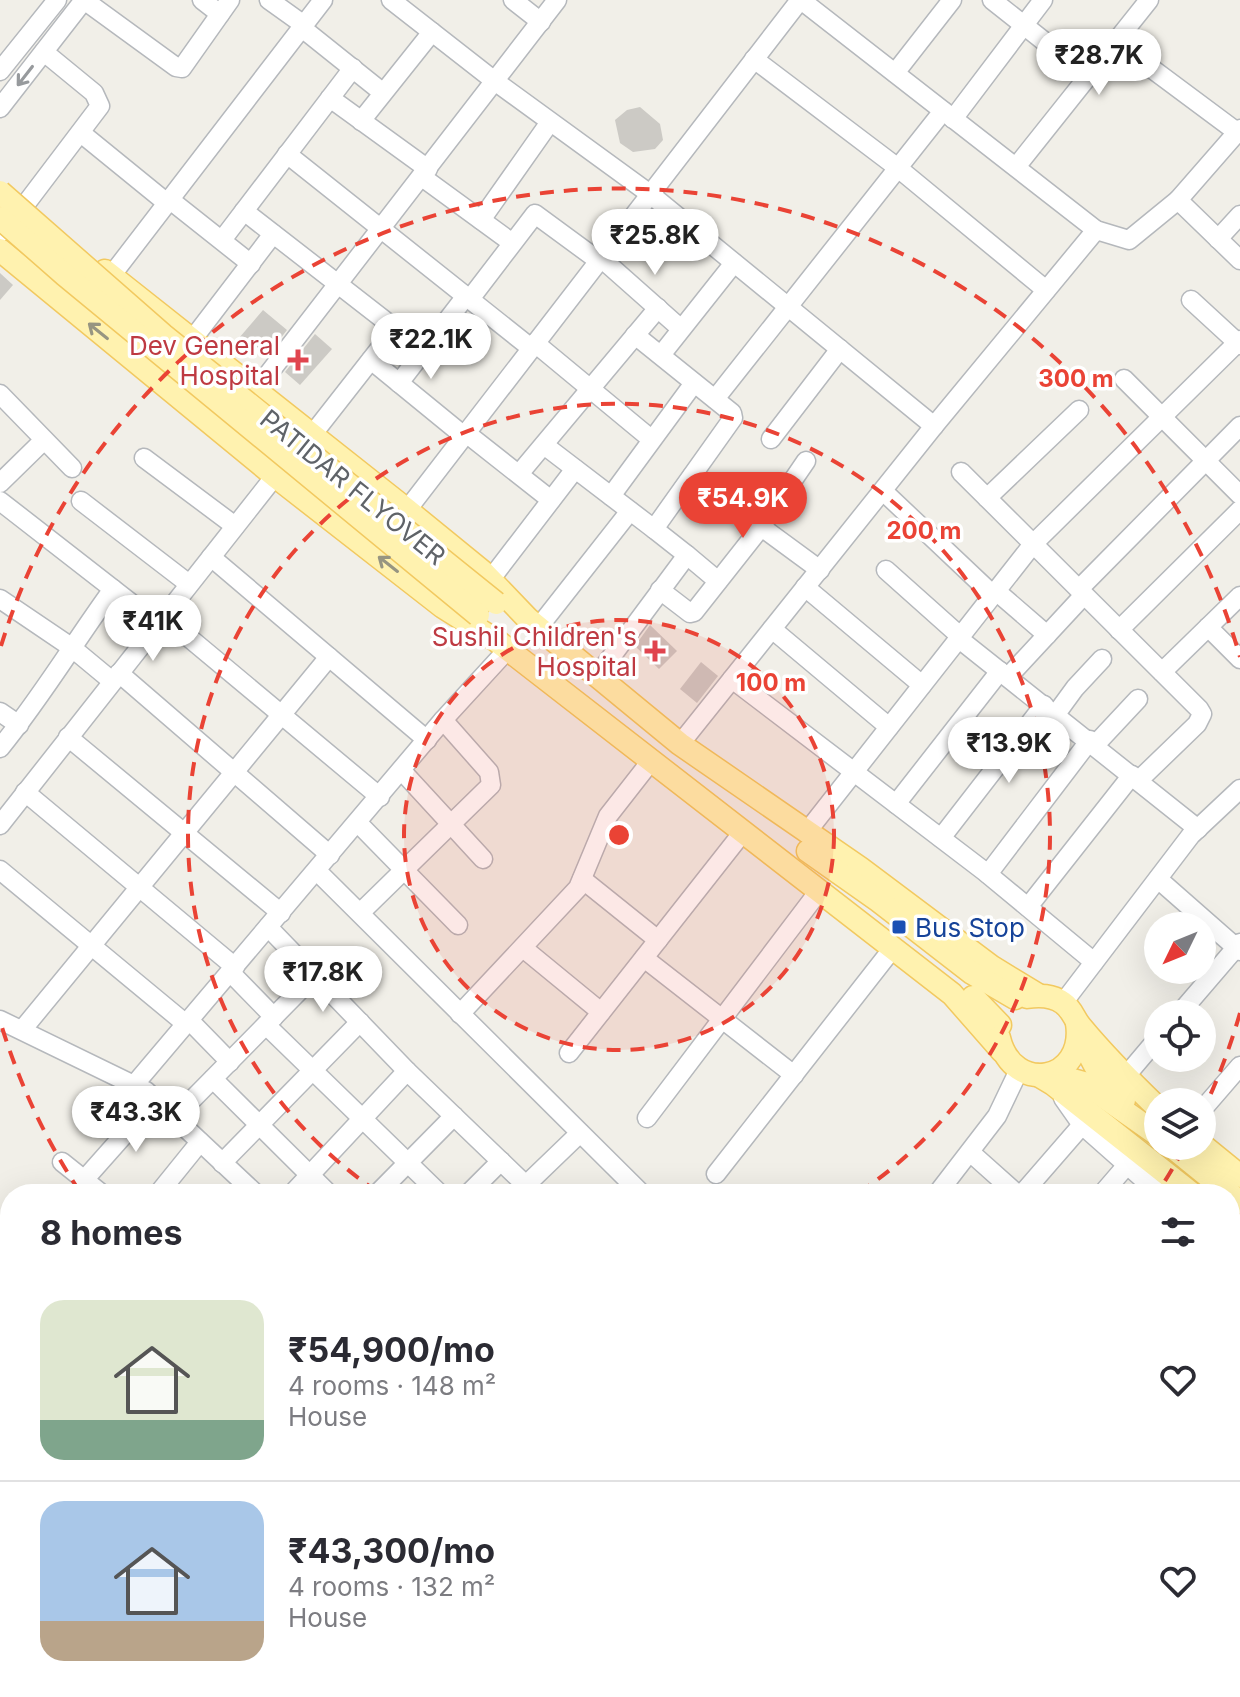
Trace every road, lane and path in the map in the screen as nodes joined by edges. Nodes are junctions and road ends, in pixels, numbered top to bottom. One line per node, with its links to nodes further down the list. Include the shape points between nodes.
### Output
1 (84, 0): 14 (street, via 182,68); 21 (street)
2 (202, 0): 14 (street)
3 (269, 0): 17 (street)
4 (323, 0): 17 (street)
5 (391, 0): 18 (street)
6 (513, 0): 15 (street)
7 (557, 0): 15 (street)
8 (801, 0): 22 (street); 25 (street)
9 (952, 0): 25 (street)
10 (992, 0): 16 (street)
11 (1043, 0): 16 (street)
12 (1149, 0): 19 (street)
13 (49, 3): 20 (street)
14 (225, 7)
15 (541, 22): 27 (street)
16 (1023, 25): 26 (street); 31 (street)
17 (303, 26): 23 (street); 44 (street)
18 (432, 32): 27 (street); 28 (street)
19 (1116, 42): 26 (street); 34 (street)
20 (7, 50): 24 (street)
21 (44, 52): 30 (street, one-way to 30); 35 (street, via 99,101)
22 (754, 59): 38 (street); 42 (street)
23 (353, 68): 28 (street); 29 (street)
24 (0, 71)
25 (895, 73): 31 (street)
26 (1088, 76): 37 (street)
27 (496, 82): 33 (street); 39 (street)
28 (382, 92): 32 (street)
29 (330, 98): 32 (street); 36 (street)
30 (0, 108)
31 (948, 115): 37 (street); 38 (street)
32 (361, 121): 39 (street)
33 (550, 122): 42 (street); 49 (street)
34 (1239, 131): 43 (street)
35 (81, 133): 44 (street); 45 (street)
36 (287, 154): 46 (street); 50 (street)
37 (1016, 167): 51 (street)
38 (898, 168): 64 (street); 67 (street)
39 (425, 173): 49 (street); 50 (street)
40 (0, 181): 45 (main road)
41 (0, 192): 135 (main road, PATIDAR FLYOVER, bridge)
42 (650, 194): 58 (street); 60 (street)
43 (1178, 200): 51 (street, via 1129,240); 54 (street)
44 (168, 201): 55 (street); 62 (street)
45 (25, 205): 52 (street); 62 (main road)
46 (244, 211): 53 (street); 55 (street)
47 (1240, 215): 54 (street)
48 (0, 218): 135 (main road, PATIDAR FLYOVER, bridge)
49 (481, 220): 56 (street)
50 (382, 228): 63 (street); 65 (street)
51 (1096, 230): 64 (street)
52 (0, 233)
53 (273, 234): 61 (street); 63 (street)
54 (1218, 239): 59 (street)
55 (222, 240): 61 (street)
56 (511, 242): 58 (street, via 532,215 538,215); 65 (street)
57 (0, 250): 90 (main road, one-way to 57)
58 (600, 259): 68 (street); 74 (street)
59 (1240, 260)
60 (734, 263): 67 (street); 69 (street)
61 (251, 264): 72 (street)
62 (111, 276): 72 (main road)
63 (338, 285): 70 (street); 83 (street)
64 (1046, 290): 88 (street)
65 (468, 298): 74 (street); 76 (street)
66 (1191, 300): 73 (street)
67 (789, 307): 75 (street); 85 (street)
68 (658, 308): 69 (street); 71 (street)
69 (680, 328): 77 (street)
70 (395, 329): 76 (street); 78 (street)
71 (635, 335): 77 (street); 82 (street)
72 (192, 340): 83 (main road)
73 (1239, 343): 87 (street)
74 (533, 346): 82 (street); 91 (street)
75 (840, 349): 88 (street); 94 (street)
76 (424, 351): 80 (street)
77 (661, 355): 81 (street)
78 (371, 360): 80 (street); 92 (street)
79 (1124, 379): 87 (street)
80 (399, 383): 91 (street)
81 (694, 383): 85 (street); 93 (street)
82 (590, 388): 93 (street); 96 (street)
83 (255, 391): 90 (street); 92 (main road)
84 (0, 394): 95 (street)
85 (715, 399): 105 (street, via 733,418)
86 (1079, 410): 110 (street)
87 (1163, 417): 99 (street); 120 (street)
88 (934, 426): 107 (street)
89 (1240, 426): 99 (street)
90 (221, 432): 104 (main road)
91 (465, 434): 103 (street); 114 (street)
92 (312, 435): 114 (main road)
93 (651, 439): 109 (street)
94 (771, 439)
95 (44, 440): 100 (street); 106 (street)
96 (544, 445): 101 (street); 103 (street)
97 (144, 458): 117 (street)
98 (806, 461): 118 (street)
99 (1206, 461): 108 (street); 131 (street)
100 (72, 468)
101 (575, 469): 109 (street); 111 (street)
102 (961, 472): 110 (street)
103 (519, 474): 111 (street)
104 (275, 476): 117 (street); 143 (main road, one-way to 104, via 443,607)
105 (692, 476): 118 (street); 119 (street)
106 (0, 483)
107 (883, 491): 123 (street); 132 (street)
108 (1240, 495)
109 (611, 496): 116 (street)
110 (987, 498): 120 (street)
111 (551, 500): 125 (street)
112 (0, 501): 129 (street)
113 (81, 501): 127 (street)
114 (407, 510): 125 (main road)
115 (1240, 510): 140 (street)
116 (630, 511): 119 (street); 137 (street)
117 (235, 526): 122 (street)
118 (761, 527): 123 (street); 126 (street)
119 (654, 529): 121 (street)
120 (1033, 544): 131 (street); 132 (street)
121 (687, 555): 126 (street); 130 (street)
122 (211, 557): 127 (street); 145 (street)
123 (820, 570): 128 (street)
124 (886, 570): 142 (street)
125 (490, 580): 137 (main road)
126 (718, 581): 130 (street, via 690,613)
127 (189, 584): 136 (street)
128 (805, 587): 139 (street); 153 (street)
129 (113, 589): 136 (street); 144 (street)
130 (660, 590): 148 (street)
131 (1082, 592): 140 (street); 141 (street)
132 (994, 593): 141 (street); 142 (street)
133 (1240, 596): 138 (street)
134 (0, 599): 144 (street)
135 (487, 609): 137 (main road, PATIDAR FLYOVER); 143 (main road, PATIDAR FLYOVER)
136 (160, 620): 151 (street); 158 (street)
137 (533, 624): 148 (main road)
138 (1208, 627): 147 (street); 149 (street)
139 (772, 629): 152 (street); 161 (street)
140 (1119, 630): 149 (street)
141 (1047, 635): 150 (street)
142 (959, 637): 150 (street); 153 (street)
143 (503, 645): 154 (main road); 159 (street)
144 (71, 647): 151 (street); 160 (street)
145 (329, 657): 158 (street); 163 (street)
146 (1102, 659): 156 (street)
147 (1240, 659)
148 (592, 672): 165 (main road); 207 (main road, via 608,699 669,751 972,973)
149 (1162, 672): 171 (street, via 1199,709 1201,720)
150 (1004, 674): 156 (street); 175 (street)
151 (115, 677): 162 (street); 170 (street)
152 (732, 679): 165 (street); 169 (street)
153 (922, 685): 161 (street)
154 (567, 696): 167 (main road); 217 (main road, via 595,706 963,986)
155 (1138, 699): 164 (street)
156 (1050, 710): 164 (street); 183 (street)
157 (0, 712): 160 (street)
158 (282, 715): 170 (street); 174 (street)
159 (443, 720): 163 (street); 177 (street, via 491,778 488,791)
160 (19, 725): 166 (street)
161 (889, 727): 169 (street)
162 (68, 737): 173 (street); 182 (street)
163 (427, 740): 168 (street)
164 (1092, 742): 171 (street); 189 (street)
165 (680, 744): 181 (main road)
166 (0, 748)
167 (651, 761): 180 (main road); 190 (street, via 608,816)
168 (402, 771): 174 (street); 177 (street)
169 (853, 772): 175 (street); 181 (street)
170 (235, 773): 182 (street); 184 (street)
171 (1135, 778): 179 (street); 194 (street)
172 (1240, 789): 179 (street)
173 (25, 792): 178 (street); 192 (street)
174 (380, 797): 176 (street)
175 (896, 804): 183 (street)
176 (358, 823): 184 (street); 187 (street)
177 (453, 824): 185 (street); 187 (street)
178 (0, 825)
179 (1198, 829): 191 (street)
180 (743, 832): 193 (main road); 198 (street)
181 (806, 833): 207 (main road)
182 (185, 834): 192 (street); 196 (street)
183 (941, 838): 189 (street)
184 (330, 855): 188 (street)
185 (483, 859)
186 (0, 870): 199 (street)
187 (406, 870): 195 (street); 197 (street)
188 (317, 871): 195 (street); 196 (street)
189 (988, 874): 194 (street)
190 (582, 879): 198 (street); 201 (street)
191 (1158, 879): 200 (street); 204 (street)
192 (138, 886): 199 (street); 205 (street)
193 (819, 891): 202 (main road); 212 (street)
194 (1028, 907): 204 (street)
195 (360, 913): 211 (street)
196 (275, 920): 205 (street); 206 (street)
197 (458, 925)
198 (658, 940): 203 (street)
199 (91, 946): 215 (street); 218 (street)
200 (1239, 947): 208 (street)
201 (523, 948): 210 (street); 211 (street)
202 (893, 948): 220 (main road, via 952,994); 227 (street)
203 (644, 958): 210 (street); 212 (street)
204 (1094, 962): 209 (street)
205 (233, 969): 214 (street); 215 (street)
206 (315, 975): 214 (street); 216 (street)
207 (1029, 998): 209 (main road, via 1051,997); 217 (main road, via 1005,1013)
208 (1192, 1000)
209 (1063, 1003): 219 (main road)
210 (601, 1012): 221 (street)
211 (460, 1014): 243 (street)
212 (723, 1018): 227 (street); 238 (street)
213 (0, 1020): 218 (street)
214 (270, 1021): 223 (street); 225 (street)
215 (188, 1022): 223 (street); 231 (street)
216 (360, 1022): 225 (street); 226 (street)
217 (1000, 1025): 220 (main road)
218 (22, 1030): 231 (street)
219 (1078, 1030): 228 (main road, via 1071,1059); 229 (main road); 235 (main road, via 1098,1071)
220 (1002, 1051): 228 (main road)
221 (569, 1053)
222 (1144, 1055): 229 (street)
223 (230, 1062): 230 (street)
224 (1240, 1066): 232 (street)
225 (312, 1070): 240 (street); 242 (street)
226 (407, 1071): 236 (street); 240 (street)
227 (794, 1075): 253 (street)
228 (1040, 1076): 239 (main road, via 1084,1083); 241 (street); 245 (street, via 997,1116); 273 (main road)
229 (1125, 1077): 234 (main road)
230 (213, 1079): 237 (street); 242 (street)
231 (134, 1085): 233 (street)
232 (1216, 1094)
233 (155, 1100): 237 (street); 256 (street)
234 (1144, 1107)
235 (1144, 1114)
236 (454, 1116): 248 (street); 250 (street)
237 (174, 1118): 244 (street)
238 (647, 1118)
239 (1144, 1118)
240 (362, 1119): 250 (street); 254 (street)
241 (1082, 1125): 252 (street); 270 (street)
242 (258, 1126): 251 (street); 254 (street)
243 (580, 1133): 266 (street); 267 (street)
244 (200, 1142): 251 (street); 258 (street)
245 (970, 1152): 268 (street); 269 (street)
246 (1216, 1156): 255 (main road)
247 (1188, 1160): 274 (main road)
248 (501, 1161): 264 (street); 265 (street)
249 (62, 1162): 256 (street)
250 (409, 1162): 262 (street); 263 (street)
251 (222, 1163): 259 (street)
252 (1127, 1165): 271 (street); 272 (street)
253 (716, 1174)
254 (310, 1175): 260 (street); 261 (street)
255 (1240, 1176)
256 (84, 1180): 257 (street)
257 (89, 1184)
258 (166, 1184)
259 (243, 1184)
260 (301, 1184)
261 (319, 1184)
262 (387, 1184)
263 (430, 1184)
264 (478, 1184)
265 (525, 1184)
266 (536, 1184)
267 (632, 1184)
268 (945, 1184)
269 (1007, 1184)
270 (1028, 1184)
271 (1111, 1184)
272 (1149, 1184)
273 (1179, 1184)
274 (1218, 1184)

